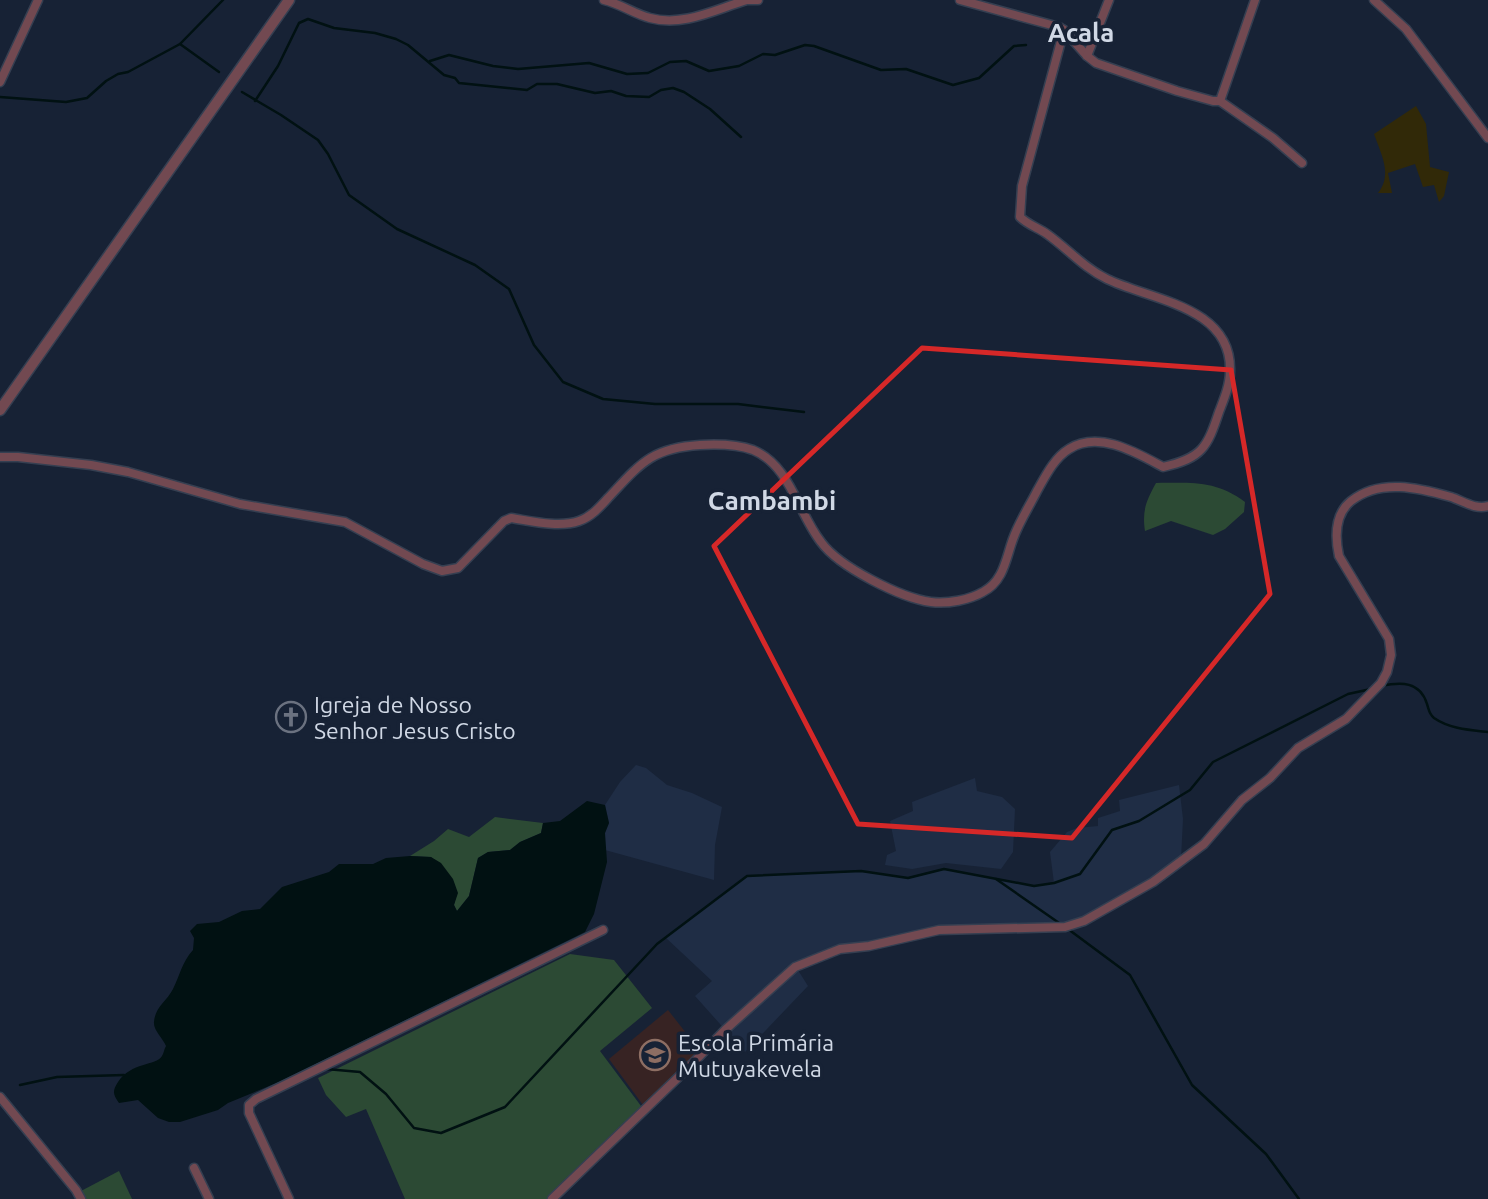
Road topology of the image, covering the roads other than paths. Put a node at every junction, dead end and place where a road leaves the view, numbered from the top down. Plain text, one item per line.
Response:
1 (38, 0) edge
2 (289, 0) edge
3 (604, 0) edge
4 (758, 0) edge
5 (960, 0) edge
6 (1109, 0) edge
7 (1255, 0) edge
8 (1374, 0) edge
9 (1064, 30) junction
10 (1087, 57) junction
11 (0, 82) edge
12 (1220, 101) junction
13 (1488, 138) edge
14 (1302, 163) dead end
15 (0, 410) edge
16 (0, 457) edge
17 (1488, 506) edge
18 (603, 930) dead end
19 (0, 1097) edge
20 (194, 1168) dead end
21 (80, 1199) edge
22 (209, 1199) edge
23 (289, 1199) edge
24 (552, 1199) edge

1 - 11 street
2 - 15 street
3 - 4 street
5 - 9 street
6 - 10 street
7 - 12 street
8 - 13 street
9 - 10 street
9 - 16 street
10 - 12 street
12 - 14 street
17 - 24 street
18 - 23 street
19 - 21 street
20 - 22 street

